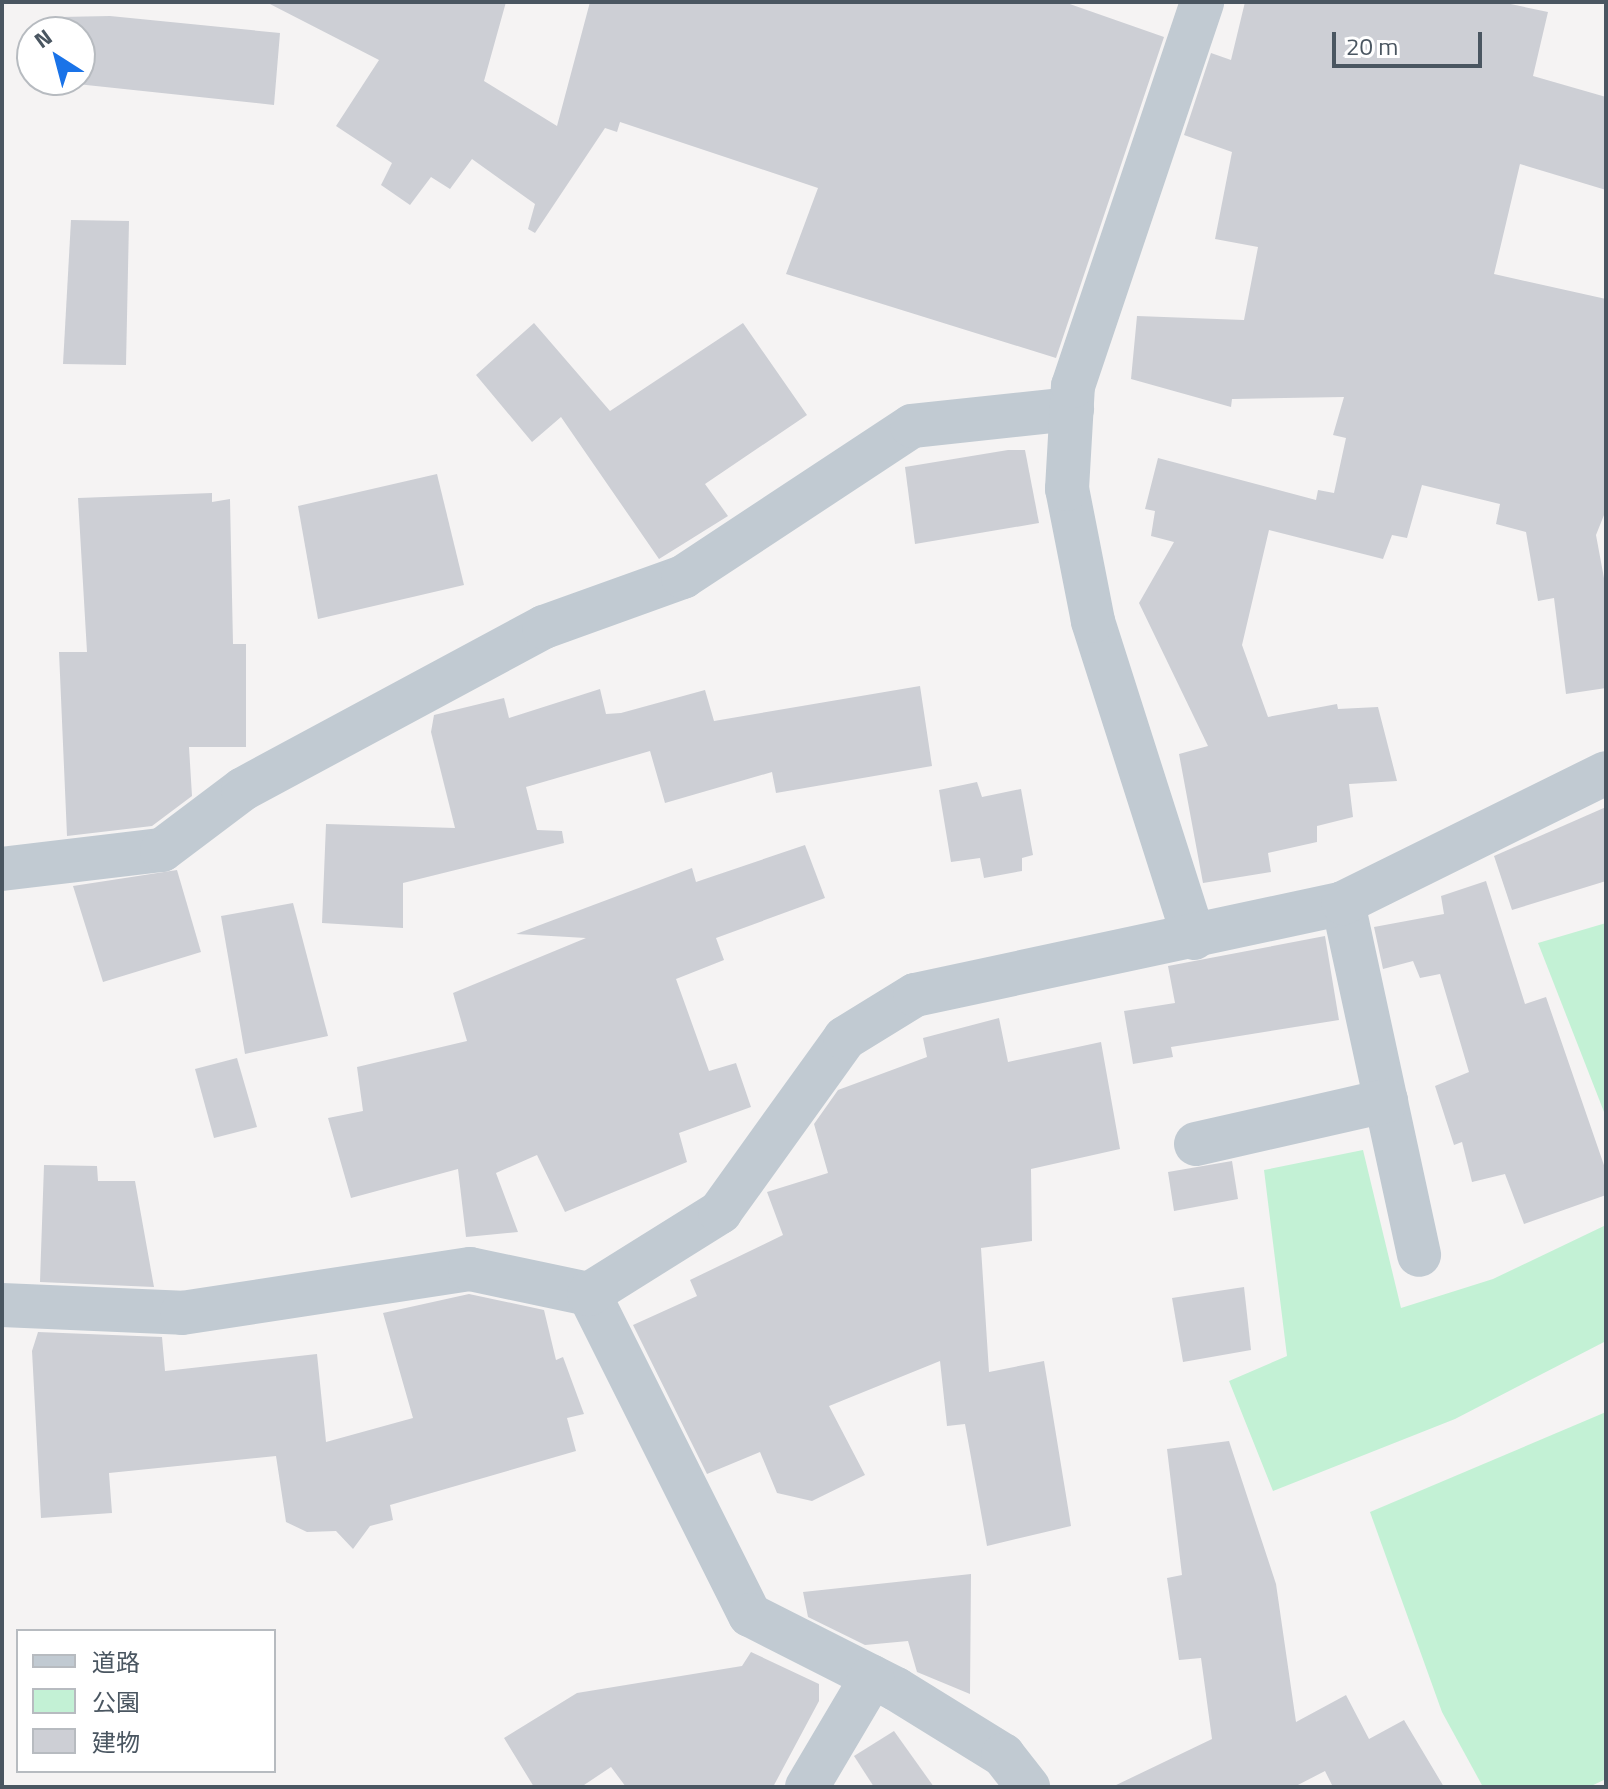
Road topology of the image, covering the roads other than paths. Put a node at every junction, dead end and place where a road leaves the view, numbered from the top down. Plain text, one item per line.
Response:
1 (1202, 2) edge
2 (1072, 409) junction
3 (1606, 773) edge
4 (2, 869) edge
5 (1343, 903) junction
6 (1194, 938) junction
7 (1386, 1101) junction
8 (1196, 1144) dead end
9 (1419, 1255) dead end
10 (589, 1294) junction
11 (2, 1305) edge
12 (872, 1677) junction
13 (807, 1787) edge
14 (1028, 1787) edge

1 - 2 street
2 - 4 street
2 - 6 street
3 - 5 street
5 - 6 street
5 - 7 street
6 - 10 street
7 - 8 street
7 - 9 street
10 - 11 street
10 - 12 street
12 - 13 street
12 - 14 street

